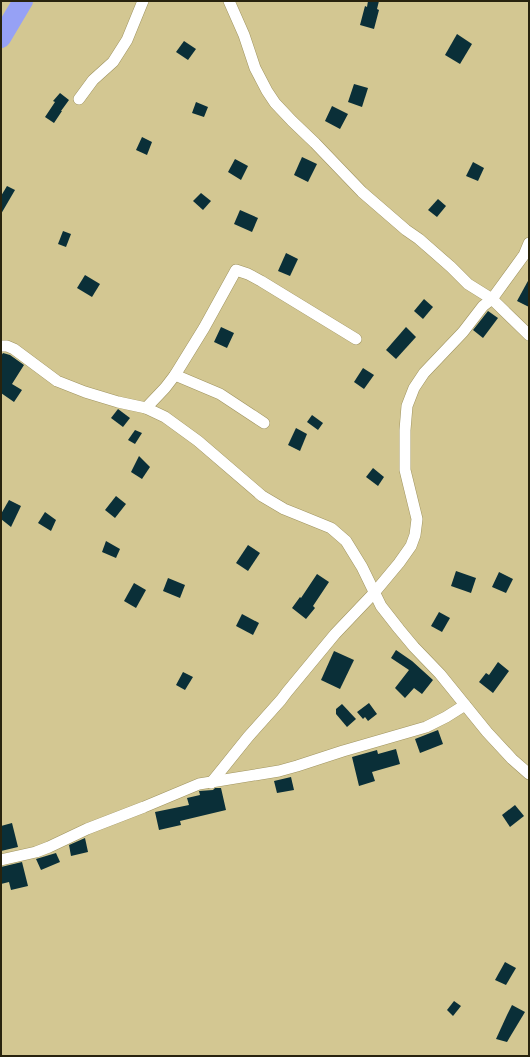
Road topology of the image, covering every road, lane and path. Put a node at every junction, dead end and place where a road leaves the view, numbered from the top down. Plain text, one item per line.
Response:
1 (143, 1) edge
2 (229, 1) edge
3 (79, 99) dead end
4 (529, 243) edge
5 (492, 299) junction
6 (529, 335) edge
7 (356, 339) dead end
8 (1, 346) edge
9 (175, 375) junction
10 (146, 408) junction
11 (264, 422) dead end
12 (374, 592) junction
13 (465, 705) junction
14 (529, 774) edge
15 (211, 783) junction
16 (1, 860) edge

1 - 3 street
2 - 5 street
4 - 5 street
5 - 6 street
5 - 12 street
7 - 9 street
8 - 10 street
9 - 10 street
9 - 11 street
10 - 12 street
12 - 13 street
12 - 15 street
13 - 14 street
13 - 15 street
15 - 16 street

